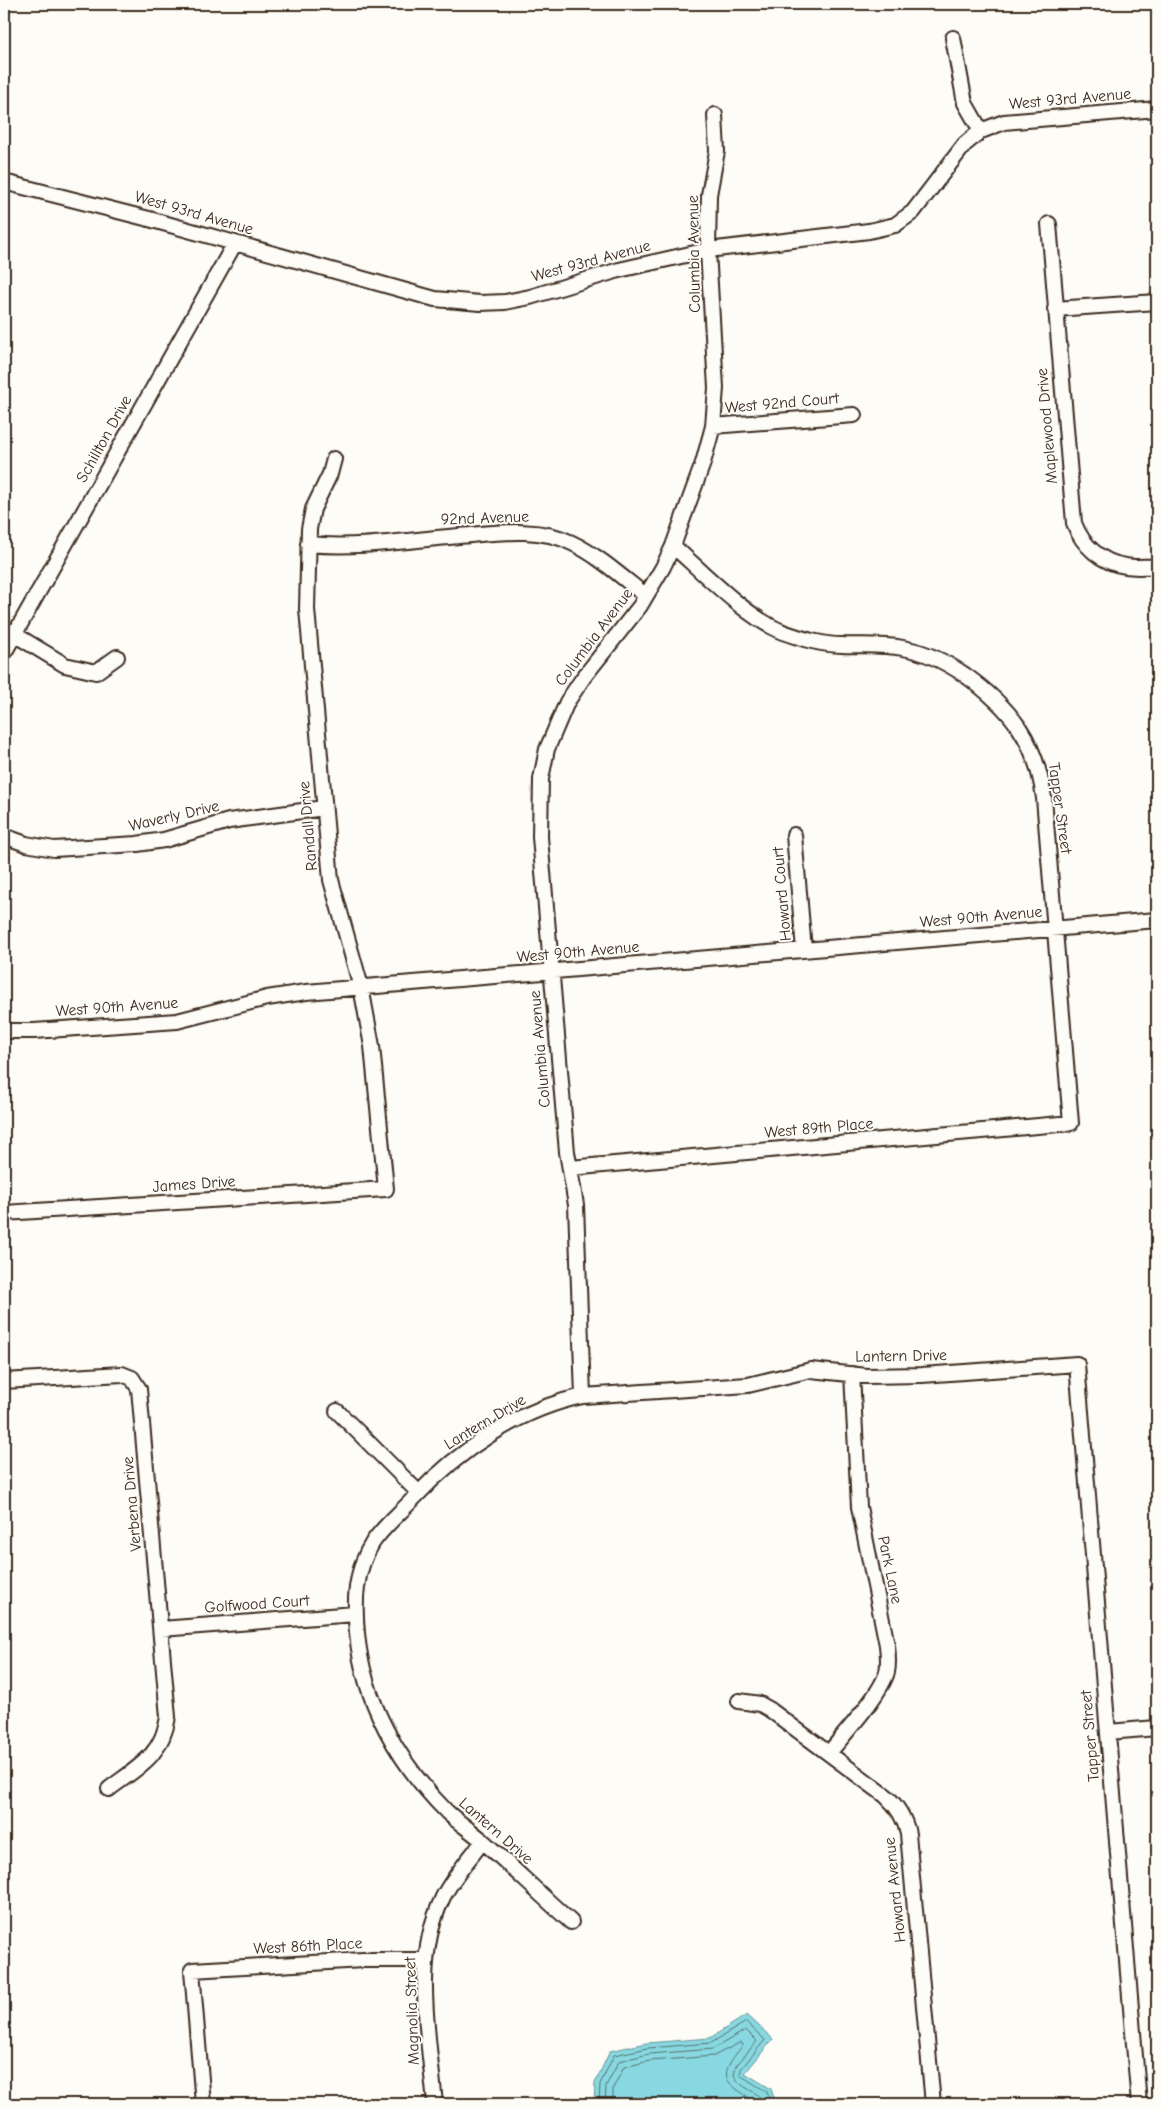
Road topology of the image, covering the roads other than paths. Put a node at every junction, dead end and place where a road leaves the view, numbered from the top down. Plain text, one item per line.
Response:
1 (953, 38) dead end
2 (1157, 109) edge
3 (714, 115) dead end
4 (981, 131) junction
5 (4, 182) edge
6 (1049, 224) dead end
7 (235, 243) junction
8 (708, 250) junction
9 (1157, 302) edge
10 (1055, 310) junction
11 (854, 415) dead end
12 (713, 426) junction
13 (334, 459) dead end
14 (308, 544) junction
15 (673, 546) junction
16 (1157, 567) edge
17 (646, 596) junction
18 (9, 631) edge
19 (4, 653) edge
20 (117, 657) dead end
21 (324, 808) junction
22 (794, 835) dead end
23 (4, 836) edge
24 (1157, 920) edge
25 (1056, 928) junction
26 (804, 950) junction
27 (551, 971) junction
28 (361, 988) junction
29 (4, 1030) edge
30 (1070, 1123) joint
31 (570, 1168) junction
32 (386, 1189) joint
33 (4, 1213) edge
34 (1078, 1364) joint
35 (852, 1374) junction
36 (4, 1381) edge
37 (584, 1396) junction
38 (336, 1411) dead end
39 (419, 1493) junction
40 (355, 1614) junction
41 (161, 1629) junction
42 (739, 1701) dead end
43 (1157, 1728) edge
44 (1108, 1732) junction
45 (829, 1754) junction
46 (109, 1789) dead end
47 (483, 1841) junction
48 (571, 1922) dead end
49 (425, 1960) junction
50 (203, 2104) edge
51 (435, 2104) edge
52 (933, 2104) edge
53 (1139, 2104) edge

1 - 4 street
2 - 4 street, West 93rd Avenue
3 - 8 street, Columbia Avenue
4 - 8 street, West 93rd Avenue
5 - 7 street, West 93rd Avenue
6 - 10 street, Maplewood Drive
7 - 8 street, West 93rd Avenue
7 - 18 street, Schillton Drive
8 - 12 street, Columbia Avenue
9 - 10 street
10 - 16 street, Maplewood Drive
11 - 12 street, West 92nd Court
12 - 15 street, Columbia Avenue
13 - 14 street, Randall Drive
14 - 17 street, 92nd Avenue
14 - 21 street, Randall Drive
15 - 17 street, Columbia Avenue
15 - 25 street, Tapper Street
17 - 27 street, Columbia Avenue
18 - 19 street, Schillton Drive
18 - 20 street
21 - 23 street, Waverly Drive
21 - 28 street, Randall Drive
22 - 26 street, Howard Court
24 - 25 street, West 90th Avenue
25 - 26 street, West 90th Avenue
25 - 30 street, Tapper Street
26 - 27 street, West 90th Avenue
27 - 28 street, West 90th Avenue
27 - 31 street, Columbia Avenue
28 - 29 street, West 90th Avenue
28 - 32 street, Randall Drive
30 - 31 street, West 89th Place
31 - 37 street, Columbia Avenue
32 - 33 street, James Drive
34 - 35 street, Lantern Drive
34 - 44 street, Tapper Street
35 - 37 street, Lantern Drive
35 - 45 street, Park Lane
36 - 41 street, Verbena Drive
37 - 39 street, Lantern Drive
38 - 39 street
39 - 40 street, Lantern Drive
40 - 41 street, Golfwood Court
40 - 47 street, Lantern Drive
41 - 46 street, Verbena Drive
42 - 45 street, Howard Avenue
43 - 44 street
44 - 53 street, Tapper Street
45 - 52 street, Howard Avenue
47 - 48 street, Lantern Drive
47 - 49 street, Magnolia Street
49 - 50 street, West 86th Place
49 - 51 street, Magnolia Street

